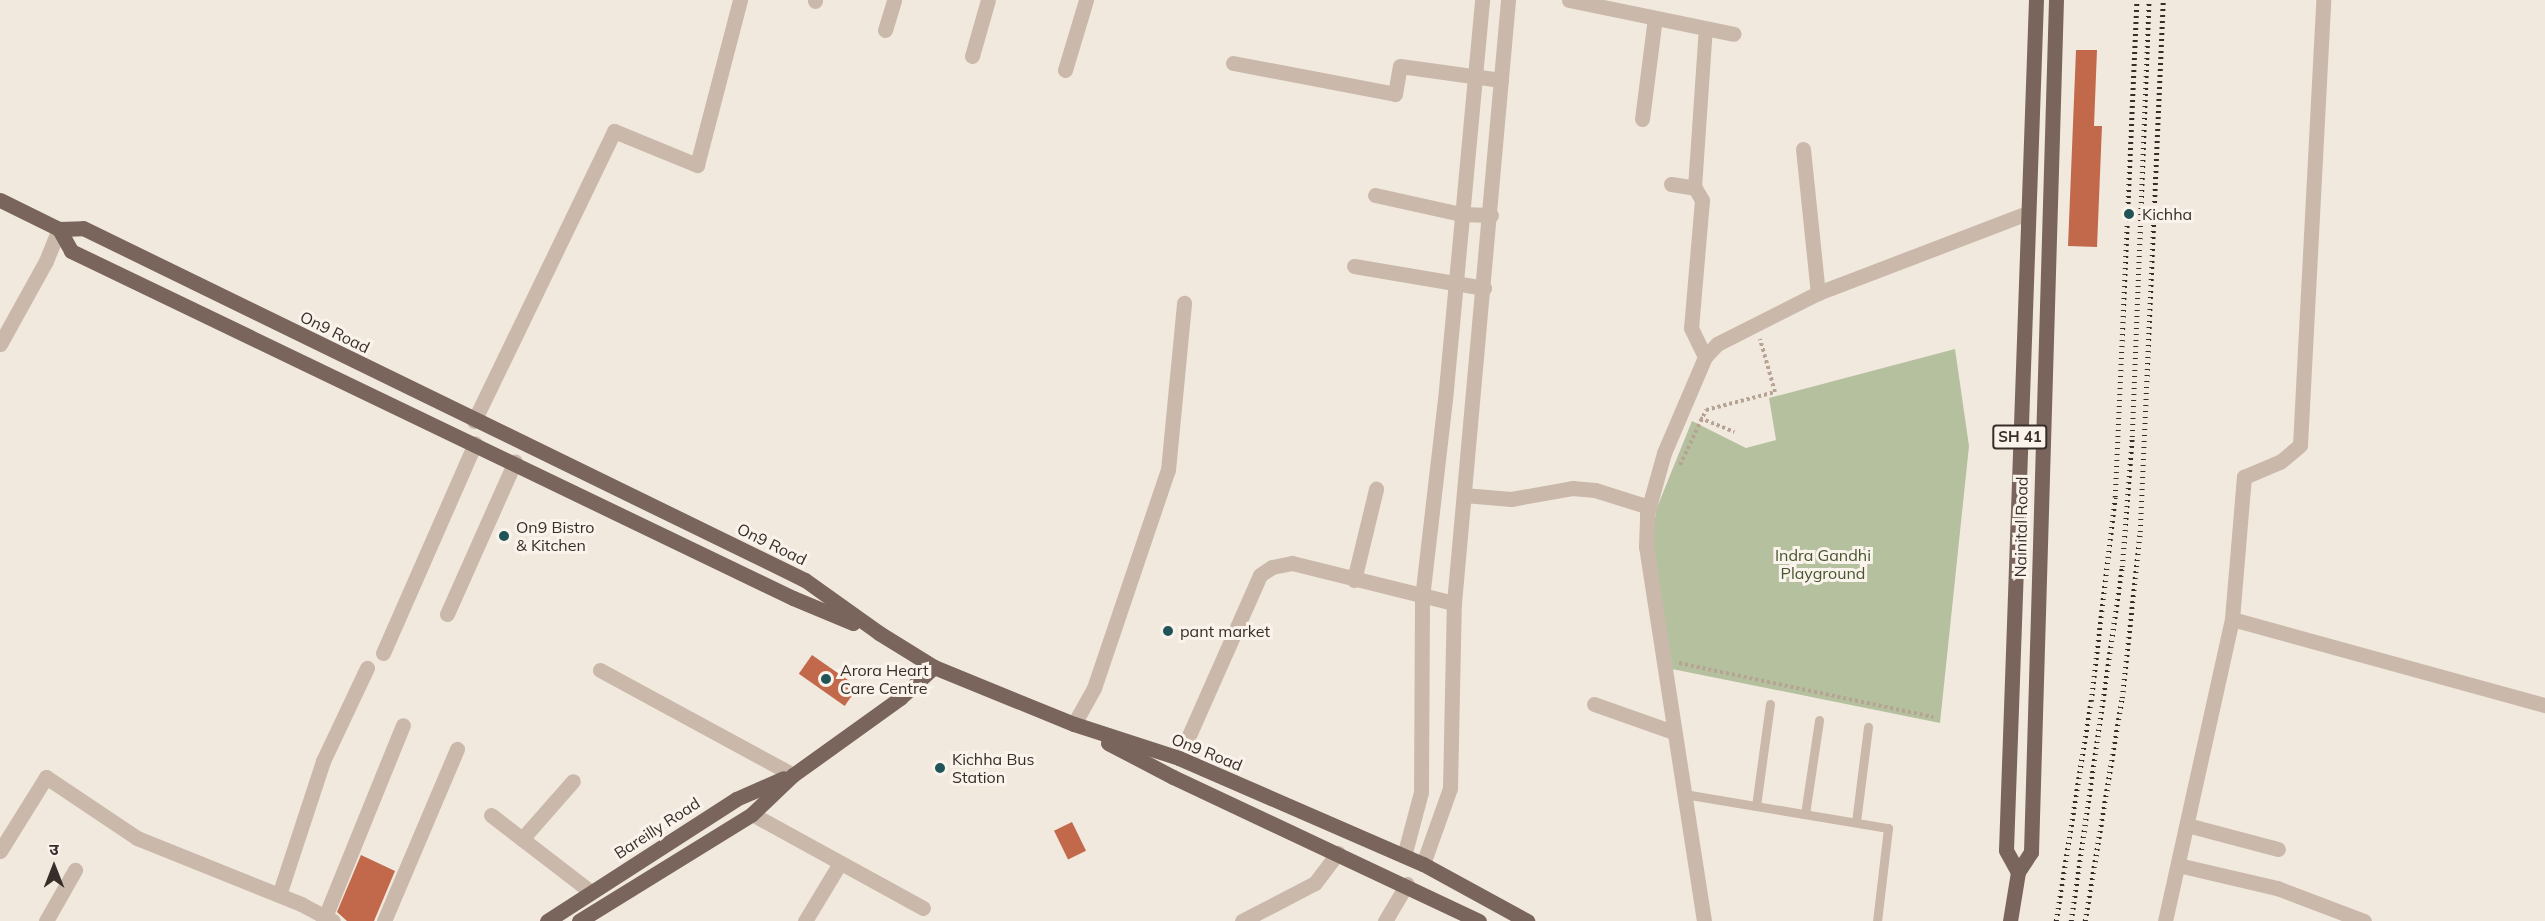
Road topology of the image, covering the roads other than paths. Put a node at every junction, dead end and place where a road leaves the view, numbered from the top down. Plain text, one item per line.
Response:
1 (740, 0) edge
2 (894, 0) edge
3 (988, 0) edge
4 (1086, 0) edge
5 (1482, 0) edge
6 (1508, 0) edge
7 (1569, 0) edge
8 (2036, 0) edge
9 (2056, 0) edge
10 (2323, 0) edge
11 (1655, 18) junction
12 (1706, 28) junction
13 (885, 30) dead end
14 (1734, 34) dead end
15 (972, 56) dead end
16 (1233, 63) dead end
17 (1065, 70) dead end
18 (1473, 79) junction
19 (1501, 80) junction
20 (1642, 120) dead end
21 (1803, 149) dead end
22 (1671, 184) dead end
23 (1695, 188) junction
24 (1375, 195) dead end
25 (0, 200) edge
26 (2027, 213) junction
27 (1461, 214) junction
28 (1491, 215) junction
29 (59, 229) junction
30 (1354, 266) dead end
31 (1455, 285) junction
32 (1484, 288) junction
33 (1818, 293) junction
34 (1184, 303) dead end
35 (0, 344) edge
36 (1705, 357) junction
37 (474, 421) junction
38 (475, 442) junction
39 (515, 461) junction
40 (1376, 489) dead end
41 (1464, 495) junction
42 (1648, 507) junction
43 (1354, 580) junction
44 (1422, 598) junction
45 (1454, 603) junction
46 (447, 614) dead end
47 (2232, 619) junction
48 (879, 633) junction
49 (383, 653) dead end
50 (934, 667) junction
51 (367, 668) dead end
52 (600, 670) dead end
53 (1594, 704) dead end
54 (1770, 704) dead end
55 (2545, 705) edge
56 (1819, 720) dead end
57 (1074, 724) junction
58 (403, 725) dead end
59 (1868, 727) dead end
60 (1673, 732) junction
61 (457, 749) dead end
62 (1179, 758) junction
63 (793, 775) junction
64 (573, 781) dead end
65 (1684, 794) junction
66 (1756, 806) junction
67 (752, 814) junction
68 (1805, 814) junction
69 (491, 815) dead end
70 (1856, 822) junction
71 (2187, 825) junction
72 (522, 839) junction
73 (2278, 849) dead end
74 (0, 851) edge
75 (1338, 853) junction
76 (1404, 856) junction
77 (840, 863) junction
78 (1423, 864) junction
79 (2178, 865) junction
80 (75, 870) dead end
81 (2018, 872) junction
82 (1407, 884) junction
83 (591, 892) junction
84 (279, 895) junction
85 (1281, 901) junction
86 (923, 908) dead end
87 (1452, 915) edge
88 (329, 919) edge
89 (1706, 920) edge
90 (46, 921) edge
91 (384, 921) edge
92 (547, 921) edge
93 (579, 921) edge
94 (805, 921) edge
95 (1242, 921) edge
96 (1271, 921) edge
97 (1385, 921) edge
98 (1479, 921) edge
99 (1527, 921) edge
100 (1877, 921) edge
101 (2010, 921) edge
102 (2165, 921) edge
103 (2364, 921) edge

1 - 37 street
2 - 13 street
3 - 15 street
4 - 17 street
5 - 18 street
6 - 19 street
7 - 11 street
8 - 26 main road, Nainital Road / SH 41
9 - 81 main road, Nainital Road
10 - 47 street
11 - 12 street
11 - 20 street
12 - 14 street
12 - 23 street
16 - 18 street
18 - 19 street
18 - 27 street
19 - 28 street
21 - 33 street
22 - 23 street
23 - 36 street
24 - 27 street
25 - 29 main road, On9 Road
26 - 33 street
26 - 81 main road, Nainital Road / SH 41
27 - 28 street
27 - 31 street
28 - 32 street
29 - 35 street
29 - 37 main road, On9 Road
29 - 38 main road
30 - 31 street
31 - 32 street
31 - 44 street
32 - 41 street
33 - 36 street
34 - 57 street
36 - 42 street
37 - 48 main road, On9 Road
38 - 39 main road
38 - 49 street
39 - 46 street
39 - 48 main road
40 - 43 street
41 - 42 street
41 - 45 street
42 - 60 street
43 - 44 street
43 - 62 street
44 - 45 street
44 - 76 street
45 - 78 street
47 - 55 street
47 - 71 street
48 - 50 main road, On9 Road
50 - 57 main road, On9 Road
50 - 63 main road, Bareilly Road
51 - 84 street
52 - 63 street
53 - 60 street
54 - 66 lane
56 - 68 lane
57 - 62 main road, On9 Road
57 - 75 main road
58 - 88 street
59 - 70 lane
60 - 65 street
61 - 91 street
62 - 76 main road, On9 Road
63 - 67 main road, Bareilly Road
63 - 83 main road, Bareilly Road
64 - 72 street
65 - 66 lane
65 - 89 street
66 - 68 lane
67 - 77 street
67 - 93 main road, Bareilly Road
68 - 70 lane
69 - 72 street
70 - 100 lane
71 - 73 street
71 - 79 street
72 - 83 street
74 - 84 street
75 - 82 main road
75 - 85 street
76 - 78 main road, On9 Road
77 - 86 street
77 - 94 street
78 - 99 main road, On9 Road
79 - 102 street
79 - 103 street
80 - 90 street
81 - 101 main road, Nainital Road
82 - 87 main road
82 - 97 street
83 - 92 main road, Bareilly Road
84 - 88 street
85 - 95 street
85 - 96 street
87 - 98 main road

